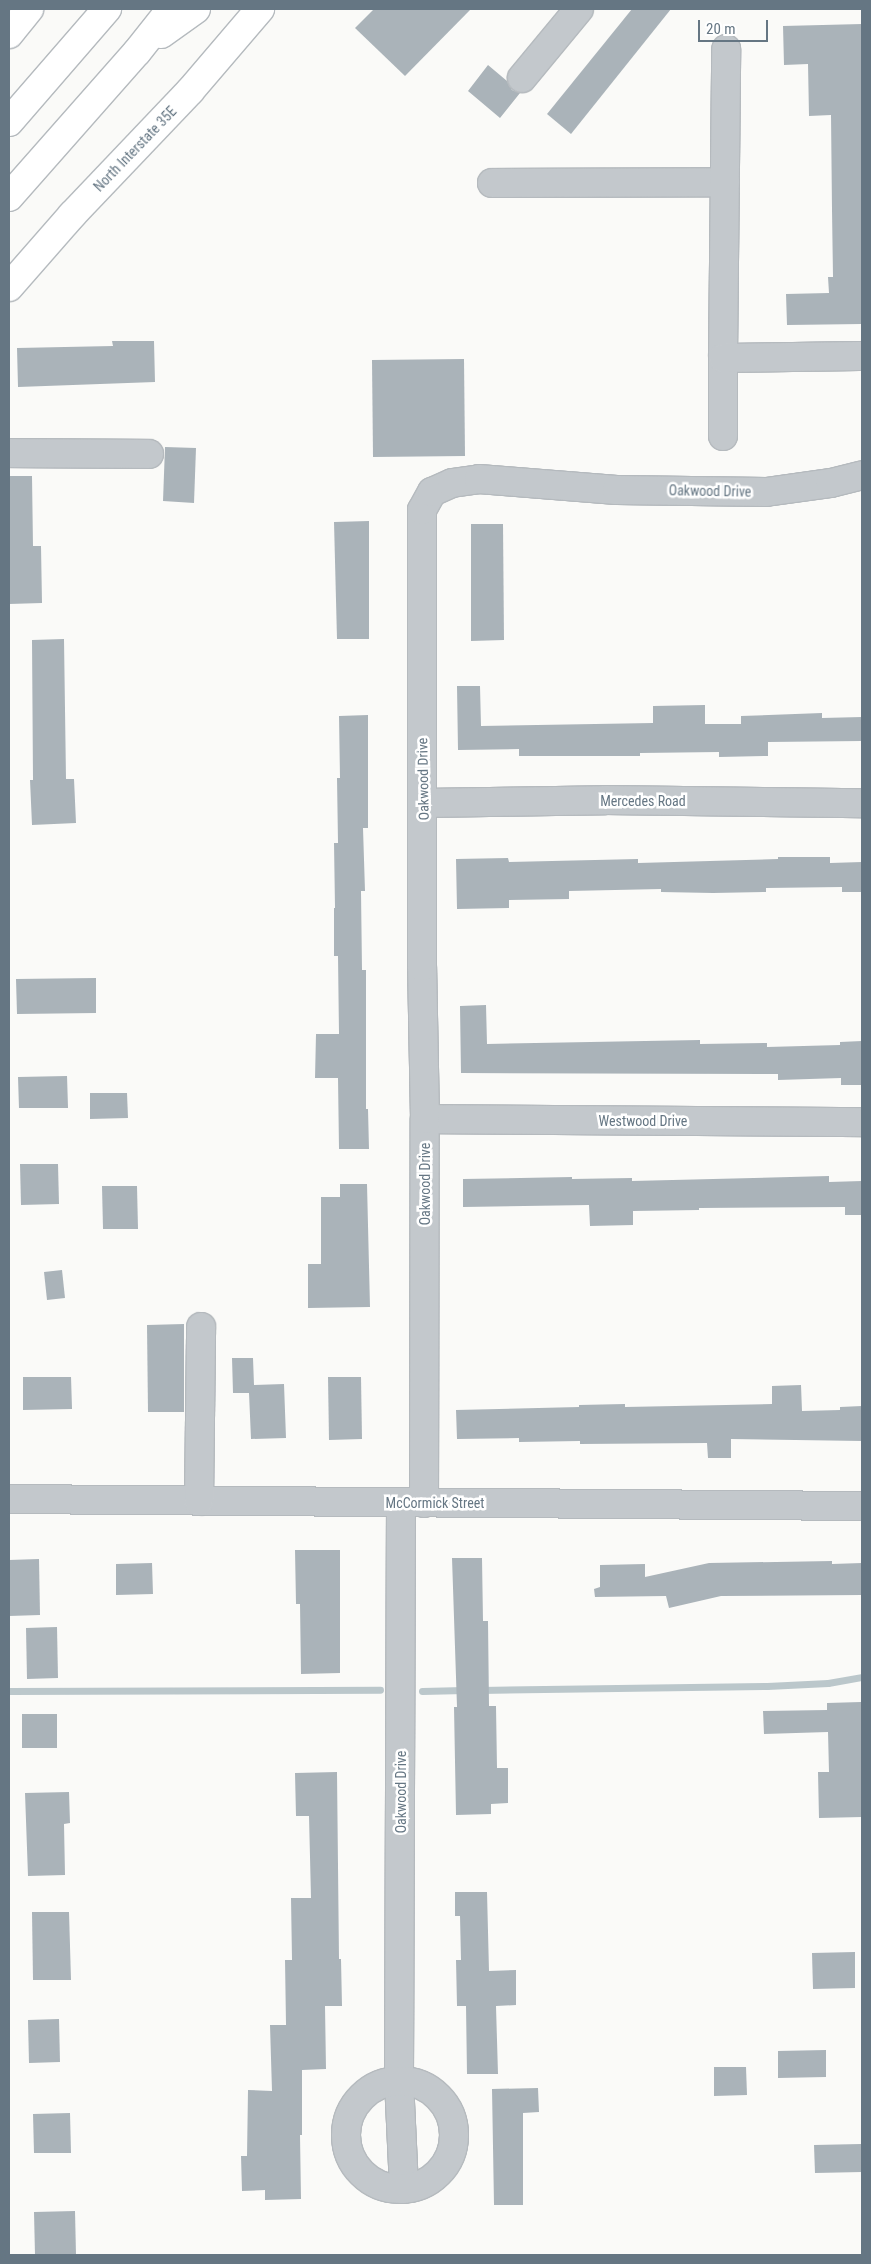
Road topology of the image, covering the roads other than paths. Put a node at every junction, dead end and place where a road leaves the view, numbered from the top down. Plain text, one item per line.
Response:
1 (28, 9) edge
2 (107, 9) edge
3 (171, 9) edge
4 (196, 9) edge
5 (260, 9) edge
6 (579, 9) edge
7 (9, 34) edge
8 (726, 49) dead end
9 (137, 52) junction
10 (522, 78) dead end
11 (9, 122) edge
12 (725, 182) junction
13 (492, 183) dead end
14 (9, 197) edge
15 (9, 287) edge
16 (862, 356) edge
17 (723, 358) junction
18 (724, 436) dead end
19 (9, 453) edge
20 (149, 454) dead end
21 (862, 475) edge
22 (424, 803) junction
23 (862, 803) edge
24 (425, 1119) junction
25 (862, 1122) edge
26 (201, 1327) dead end
27 (9, 1499) edge
28 (199, 1501) junction
29 (412, 1504) junction
30 (862, 1506) edge
31 (398, 2081) junction
32 (404, 2189) junction

1 - 7 main road
2 - 11 main road
3 - 9 main road
4 - 9 main road
5 - 15 main road, North Interstate 35E
6 - 10 street
8 - 12 street
9 - 14 main road
12 - 13 street
12 - 17 street
16 - 17 street
17 - 18 street
19 - 20 street
21 - 22 street, Oakwood Drive
22 - 23 street, Mercedes Road
22 - 24 street, Oakwood Drive
24 - 25 street, Westwood Drive
24 - 29 street, Oakwood Drive
26 - 28 street
27 - 28 street, McCormick Street
28 - 29 street, McCormick Street
29 - 30 street, McCormick Street
29 - 31 street, Oakwood Drive
31 - 32 street, Oakwood Drive
31 - 32 street
31 - 32 street

